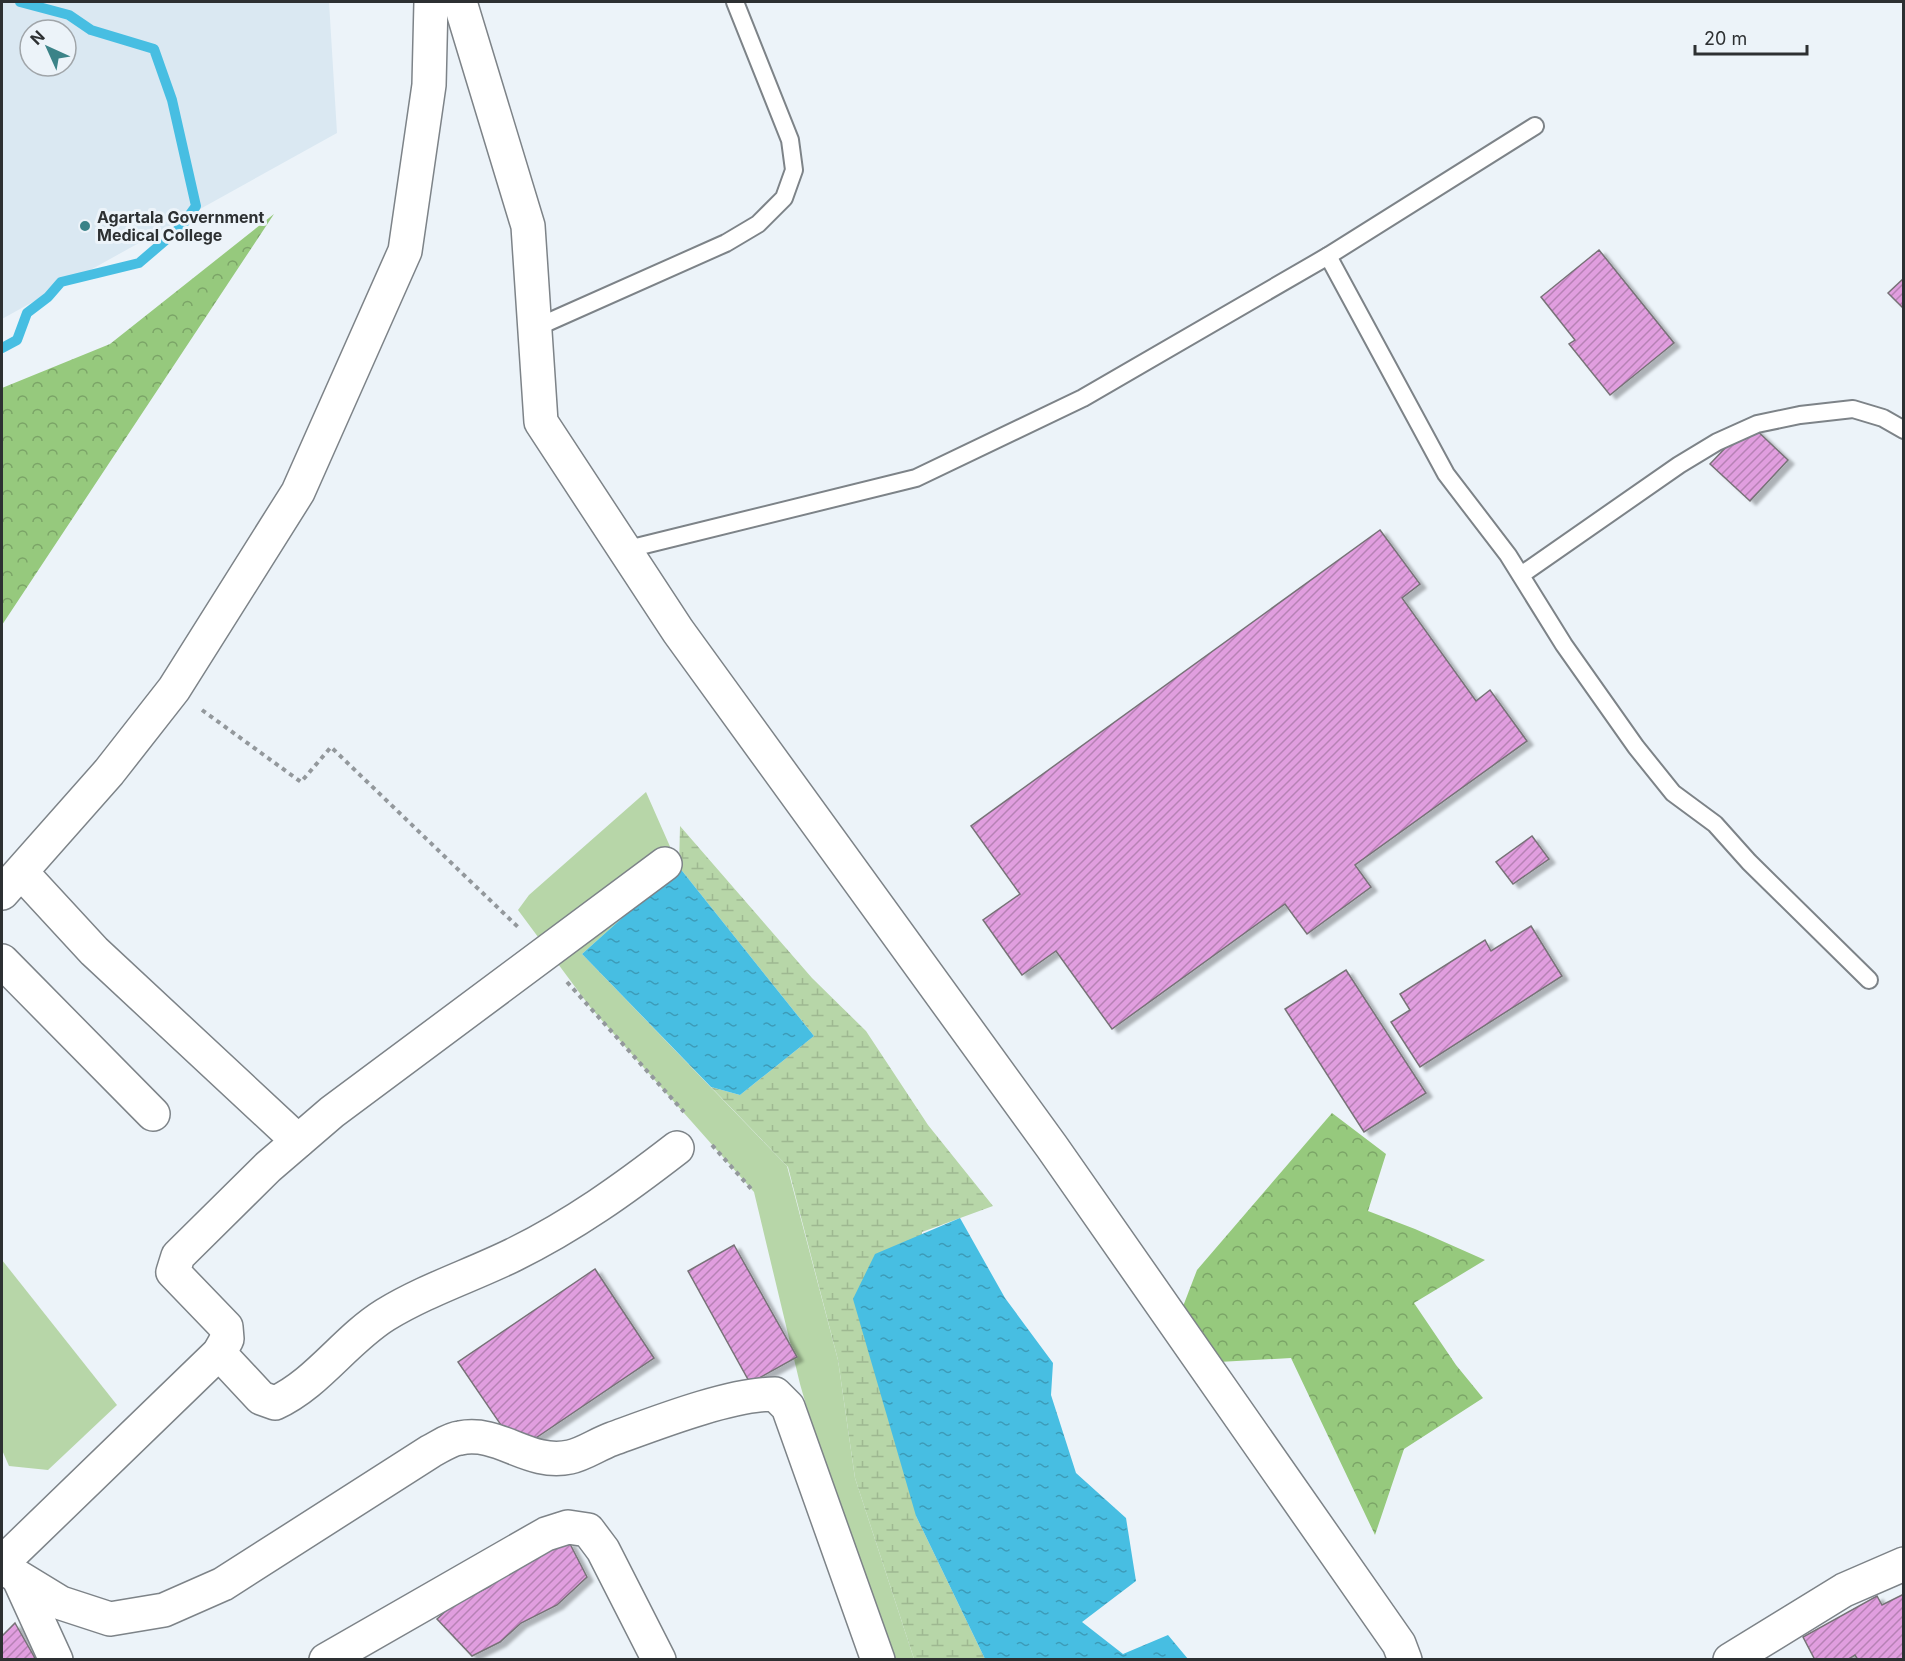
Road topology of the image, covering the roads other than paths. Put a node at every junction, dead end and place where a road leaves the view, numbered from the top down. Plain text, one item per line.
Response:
1 (431, 2) edge
2 (460, 2) edge
3 (735, 2) edge
4 (1535, 126) dead end
5 (1328, 256) junction
6 (535, 328) junction
7 (1904, 430) edge
8 (624, 550) junction
9 (1521, 575) junction
10 (664, 864) dead end
11 (12, 883) edge
12 (2, 961) edge
13 (1869, 980) dead end
14 (153, 1114) dead end
15 (298, 1141) junction
16 (677, 1148) dead end
17 (219, 1353) junction
18 (1904, 1564) edge
19 (7, 1570) edge
20 (56, 1659) edge
21 (326, 1659) edge
22 (659, 1659) edge
23 (878, 1659) edge
24 (1405, 1659) edge
25 (1730, 1659) edge

1 - 11 street
2 - 6 street
3 - 6 lane
4 - 5 lane
5 - 8 lane
5 - 9 lane
6 - 8 street
7 - 9 lane
8 - 24 street
9 - 13 lane
10 - 15 street
11 - 15 street
12 - 14 street
15 - 17 street
16 - 17 street
17 - 19 street
18 - 25 street
19 - 20 street
19 - 23 street
21 - 22 street

